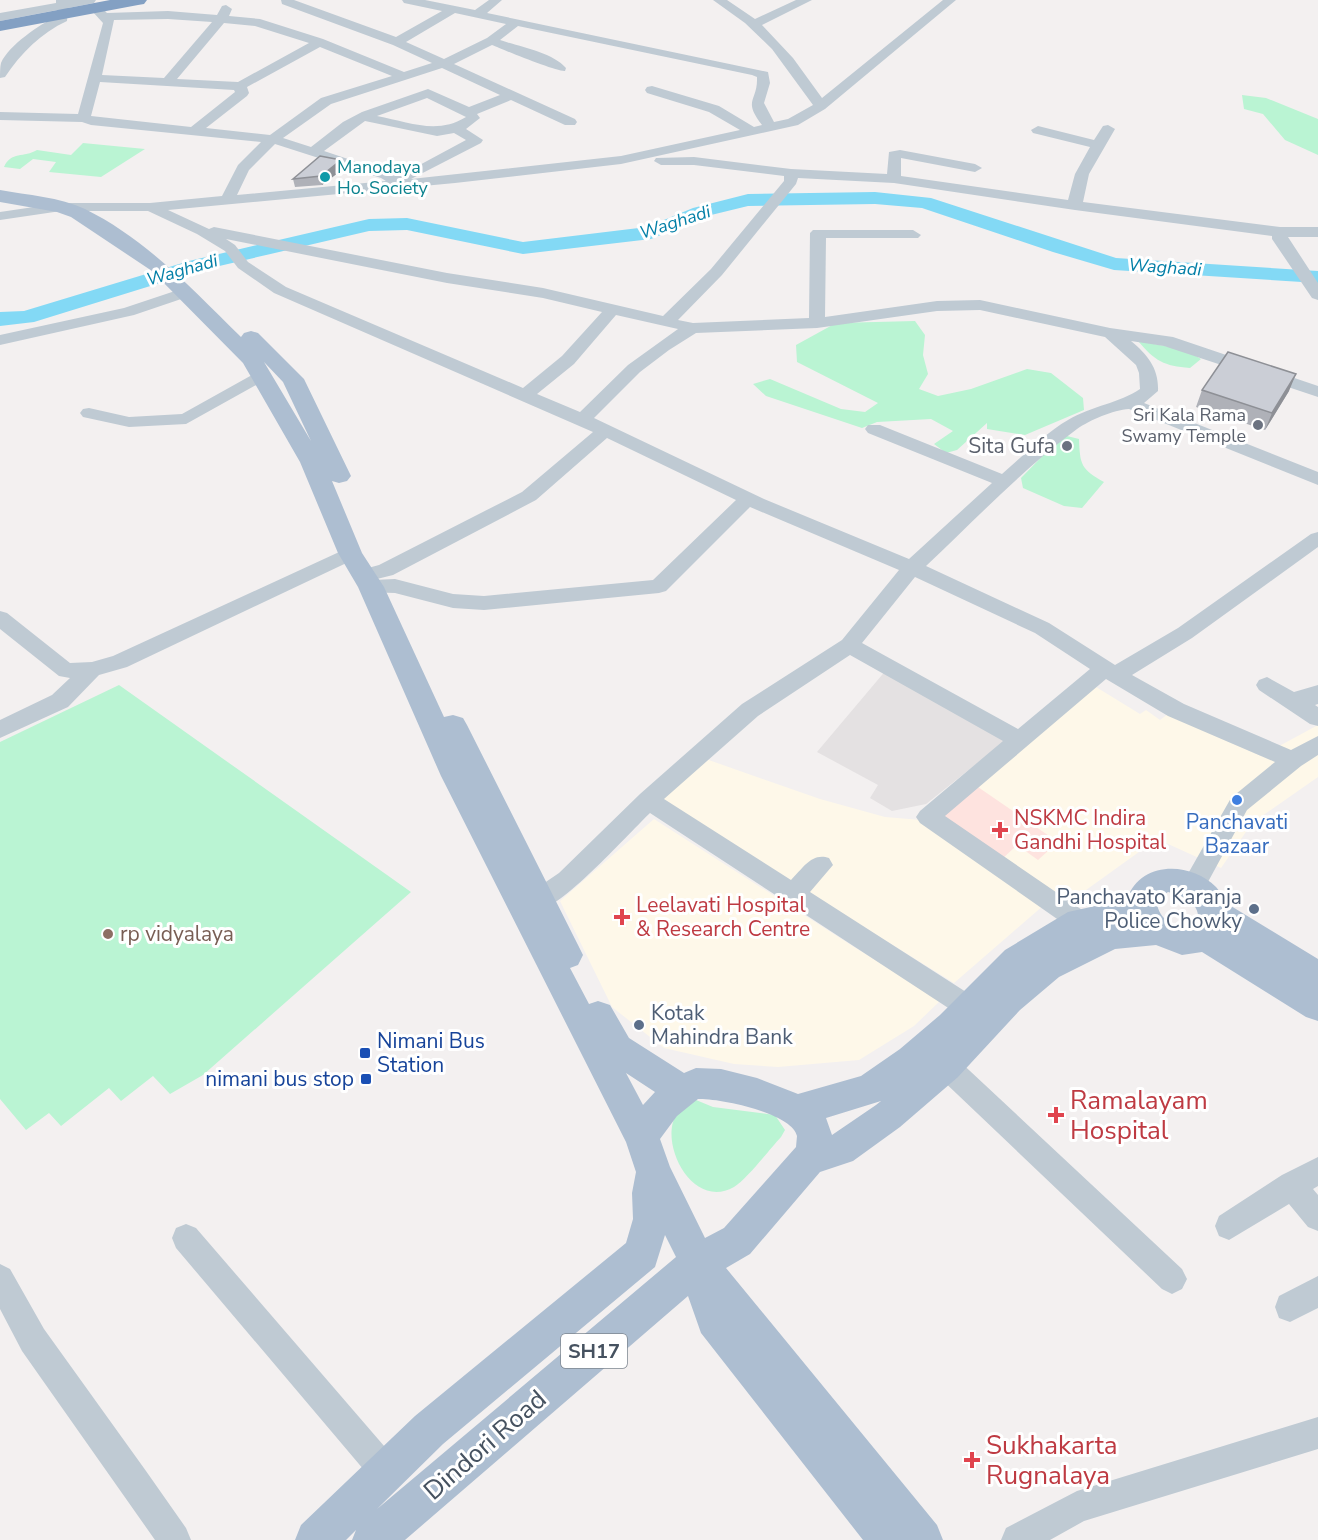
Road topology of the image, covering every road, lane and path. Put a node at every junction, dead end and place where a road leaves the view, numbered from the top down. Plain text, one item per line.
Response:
1 (23, 0) edge
2 (117, 0) edge
3 (138, 0) edge
4 (149, 0) edge
5 (408, 0) edge
6 (496, 0) edge
7 (719, 0) edge
8 (806, 0) edge
9 (950, 0) edge
10 (286, 1) edge
11 (229, 3) dead end
12 (0, 4) edge
13 (63, 8) edge
14 (97, 10) edge
15 (452, 10) junction
16 (477, 15) junction
17 (222, 18) junction
18 (0, 19) edge
19 (515, 23) junction
20 (752, 25) junction
21 (0, 28) edge
22 (491, 41) junction
23 (318, 42) junction
24 (397, 42) junction
25 (444, 63) junction
26 (560, 68) dead end
27 (0, 74) edge
28 (404, 76) junction
29 (94, 78) junction
30 (167, 82) junction
31 (240, 86) junction
32 (652, 90) dead end
33 (509, 96) junction
34 (820, 106) junction
35 (469, 112) junction
36 (0, 116) edge
37 (363, 117) junction
38 (84, 118) junction
39 (570, 122) dead end
40 (770, 127) junction
41 (456, 129) junction
42 (1108, 129) dead end
43 (195, 130) junction
44 (1038, 130) dead end
45 (752, 131) junction
46 (272, 139) junction
47 (1098, 145) junction
48 (312, 153) junction
49 (621, 160) junction
50 (483, 165) dead end
51 (975, 168) dead end
52 (791, 177) junction
53 (455, 179) junction
54 (894, 179) junction
55 (398, 182) junction
56 (0, 186) edge
57 (0, 196) edge
58 (228, 198) junction
59 (1076, 206) junction
60 (61, 207) junction
61 (150, 207) junction
62 (100, 208) junction
63 (0, 209) edge
64 (0, 216) edge
65 (195, 228) junction
66 (1280, 232) junction
67 (1318, 232) edge
68 (913, 234) dead end
69 (293, 248) junction
70 (165, 264) junction
71 (243, 265) junction
72 (186, 288) junction
73 (1318, 295) edge
74 (613, 309) junction
75 (667, 321) junction
76 (817, 323) junction
77 (693, 327) junction
78 (1110, 333) junction
79 (0, 340) edge
80 (261, 375) junction
81 (1318, 392) edge
82 (524, 396) junction
83 (1131, 404) junction
84 (89, 413) dead end
85 (583, 420) junction
86 (874, 429) dead end
87 (604, 432) junction
88 (1318, 478) edge
89 (1004, 482) junction
90 (748, 499) junction
91 (1318, 538) edge
92 (350, 553) junction
93 (912, 568) junction
94 (375, 580) junction
95 (0, 618) edge
96 (849, 645) junction
97 (92, 670) junction
98 (1109, 672) junction
99 (1267, 685) dead end
100 (1318, 693) edge
101 (1293, 702) junction
102 (1318, 718) edge
103 (0, 730) edge
104 (1019, 740) junction
105 (1318, 744) edge
106 (1293, 760) junction
107 (648, 800) junction
108 (821, 865) dead end
109 (1193, 886) junction
110 (793, 894) junction
111 (540, 899) junction
112 (1079, 921) junction
113 (1150, 921) junction
114 (1209, 924) junction
115 (1318, 976) edge
116 (968, 1007) junction
117 (1318, 1007) edge
118 (946, 1066) junction
119 (681, 1090) junction
120 (796, 1111) junction
121 (648, 1154) junction
122 (809, 1158) junction
123 (1318, 1170) edge
124 (1292, 1185) junction
125 (1318, 1217) edge
126 (1229, 1226) dead end
127 (186, 1238) dead end
128 (698, 1263) junction
129 (0, 1279) edge
130 (1172, 1279) dead end
131 (1318, 1291) edge
132 (1290, 1307) dead end
133 (1318, 1433) edge
134 (386, 1472) junction
135 (174, 1540) edge
136 (316, 1540) edge
137 (374, 1540) edge
138 (889, 1540) edge
139 (922, 1540) edge
140 (1018, 1540) edge

1 - 12 street
2 - 18 highway
3 - 21 highway
4 - 14 street
5 - 15 street
6 - 16 street
7 - 20 street
8 - 20 street
9 - 34 street
10 - 24 street
11 - 17 street
13 - 14 street
13 - 18 street
13 - 21 street
13 - 27 street
14 - 17 street
14 - 29 street
15 - 16 street
15 - 24 street
16 - 19 street
17 - 23 street
17 - 30 street
19 - 22 street
19 - 40 street
20 - 34 street
22 - 25 street
22 - 26 street
23 - 28 street
23 - 31 street
24 - 25 street
25 - 28 street
25 - 33 street
28 - 46 street
29 - 30 street
29 - 38 street
30 - 31 street
31 - 43 street
32 - 45 street
33 - 35 street
33 - 39 street
34 - 40 street
35 - 37 street
35 - 41 street
36 - 38 street
37 - 41 street
37 - 48 street
38 - 43 street
40 - 45 street
41 - 55 street
42 - 47 street
43 - 46 street
44 - 47 street
45 - 49 street
46 - 48 street
46 - 58 street
47 - 59 street
48 - 55 street
49 - 52 street
49 - 53 street
50 - 53 street
51 - 54 street
52 - 54 street
52 - 75 street
53 - 55 street
54 - 59 street
55 - 58 street
56 - 62 main road
57 - 60 main road
58 - 61 street
59 - 66 street
60 - 62 street
60 - 63 street
60 - 64 street
60 - 70 main road
61 - 62 street
61 - 65 street
62 - 70 main road
65 - 69 street
65 - 71 street
66 - 67 street
66 - 73 street
68 - 76 street
69 - 71 street
69 - 74 street
70 - 72 main road
71 - 82 street
72 - 79 street
72 - 80 main road
72 - 94 main road
74 - 75 street
74 - 82 street
75 - 77 street
76 - 77 street
76 - 78 street
77 - 85 street
78 - 81 street
78 - 83 street
80 - 84 street
80 - 92 main road
82 - 85 street
83 - 88 street
83 - 89 street
85 - 87 street
86 - 89 street
87 - 90 street
87 - 94 street
89 - 93 street
90 - 93 street
90 - 94 street
91 - 98 street
92 - 94 main road
92 - 97 street
93 - 96 street
93 - 98 street
94 - 111 main road
94 - 121 main road
95 - 97 street
96 - 104 street
96 - 107 street
97 - 103 street
98 - 104 street
98 - 106 street
99 - 101 street
100 - 101 street
101 - 102 street
104 - 112 street
105 - 106 street
106 - 109 street
107 - 110 street
107 - 111 street
108 - 110 street
109 - 113 main road
109 - 114 main road
110 - 116 street
111 - 119 main road
112 - 113 main road
112 - 116 main road
113 - 114 main road
113 - 118 main road
114 - 115 main road
114 - 117 main road
116 - 120 main road
118 - 122 main road
118 - 130 street
119 - 120 main road
119 - 121 main road
120 - 122 main road
121 - 128 main road
121 - 134 main road
122 - 128 main road, Dindori Road / SH17
123 - 124 street
124 - 125 street
124 - 126 street
127 - 134 street
128 - 137 main road, Dindori Road / SH17
128 - 138 main road
128 - 139 main road
129 - 135 street
131 - 132 street
133 - 140 street
134 - 136 main road

